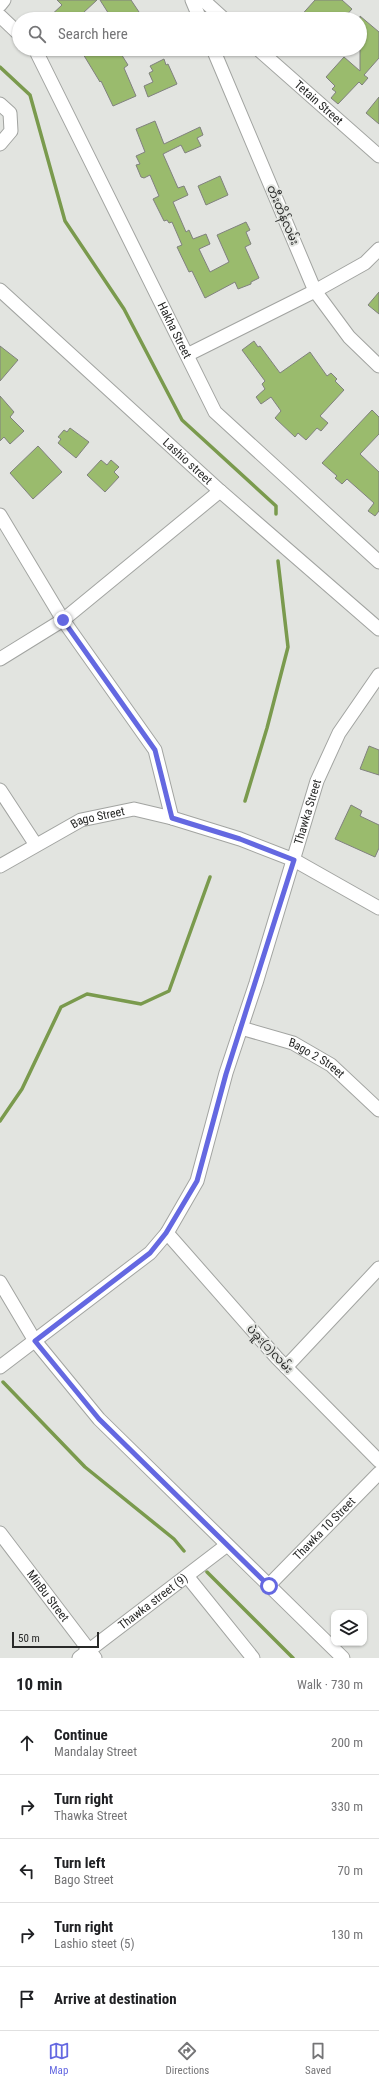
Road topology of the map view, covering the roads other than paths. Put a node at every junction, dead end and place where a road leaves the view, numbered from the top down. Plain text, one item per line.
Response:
1 (4, 0) edge
2 (192, 0) edge
3 (203, 0) edge
4 (0, 5) edge
5 (197, 12) edge
6 (216, 12) edge
7 (0, 16) edge
8 (12, 27) edge
9 (38, 56) edge
10 (216, 56) edge
11 (266, 56) edge
12 (0, 104) edge
13 (0, 144) edge
14 (379, 156) edge
15 (379, 249) edge
16 (0, 290) edge
17 (315, 291) junction
18 (187, 355) junction
19 (379, 366) edge
20 (220, 491) junction
21 (0, 515) edge
22 (379, 562) edge
23 (63, 620) junction
24 (379, 629) edge
25 (0, 660) edge
26 (379, 675) edge
27 (0, 790) edge
28 (172, 818) junction
29 (36, 845) junction
30 (294, 860) junction
31 (0, 866) edge
32 (379, 908) edge
33 (241, 1028) junction
34 (379, 1110) edge
35 (166, 1233) junction
36 (379, 1268) edge
37 (0, 1282) edge
38 (35, 1341) junction
39 (0, 1366) edge
40 (286, 1367) junction
41 (379, 1461) edge
42 (379, 1473) edge
43 (0, 1533) edge
44 (227, 1544) junction
45 (187, 1576) junction
46 (269, 1586) junction
47 (88, 1655) edge
48 (253, 1658) edge
49 (343, 1658) edge

1 - 4 street
2 - 5 street
3 - 6 street
7 - 8 street
9 - 18 street, Hakha Street
10 - 17 street, တီးတိန်လမ်း
11 - 14 street, Tetain Street
12 - 13 street
15 - 17 street
16 - 20 street, Lashio street
17 - 18 street
17 - 19 street, တီးတိန်လမ်း
18 - 22 street, Hakha Street
20 - 23 street
20 - 24 street, Lashio street
21 - 23 street
23 - 25 street
23 - 28 street
26 - 30 street, Thawka Street
27 - 29 street
28 - 29 street, Bago Street
28 - 30 street, Bago Street
29 - 31 street, Bago Street
30 - 32 street, Bago Street
30 - 33 street, Thawka Street
33 - 34 street, Bago 2 Street
33 - 35 street, Thawka Street
35 - 38 street, Thawka Street
35 - 40 street, ပဲခူး(၁)လမ်း
36 - 40 street
37 - 38 street
38 - 39 street, Thawka Street
38 - 44 street
40 - 41 street, ပဲခူး(၁)လမ်း
42 - 46 street, Thawka 10 Street
43 - 47 street, MinBu Street
44 - 45 street, Thawka street (9)
44 - 46 street
45 - 47 street, Thawka street (9)
45 - 48 street
46 - 49 street

